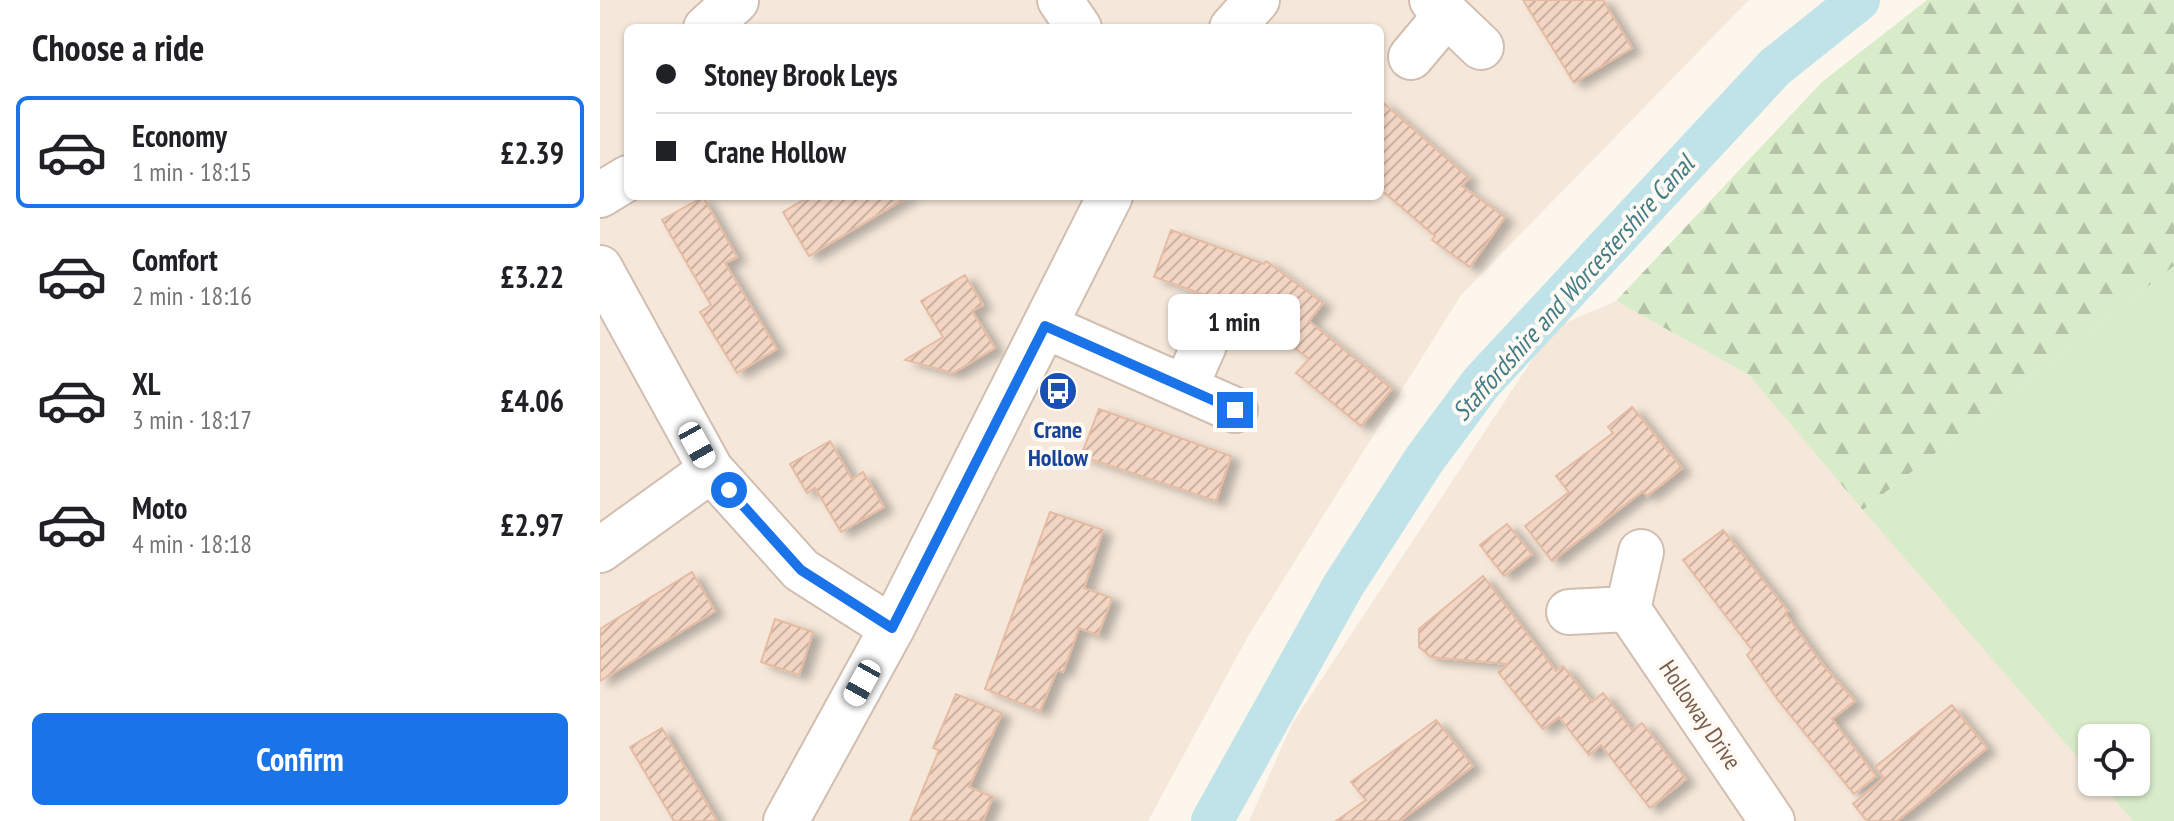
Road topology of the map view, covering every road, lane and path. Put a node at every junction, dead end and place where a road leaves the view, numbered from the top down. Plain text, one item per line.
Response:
1 (1060, 0) edge
2 (1257, 0) edge
3 (736, 1) edge
4 (1440, 7) edge
5 (710, 24) edge
6 (1076, 24) edge
7 (1236, 24) edge
8 (1481, 47) dead end
9 (1411, 57) dead end
10 (624, 180) edge
11 (600, 195) edge
12 (1108, 200) edge
13 (600, 268) edge
14 (1045, 326) junction
15 (1204, 345) dead end
16 (1185, 388) junction
17 (1235, 410) dead end
18 (711, 470) junction
19 (600, 550) edge
20 (1641, 552) dead end
21 (1628, 609) junction
22 (1569, 612) dead end
23 (892, 628) junction
24 (786, 821) edge
25 (1772, 821) edge

1 - 6 street
2 - 7 street
3 - 5 street
4 - 8 street
4 - 9 street
10 - 11 street
12 - 14 street
13 - 18 street
14 - 16 street
14 - 23 street
15 - 16 street
16 - 17 street
18 - 19 street
18 - 23 street
20 - 21 street
21 - 22 street
21 - 25 street, Holloway Drive
23 - 24 street

